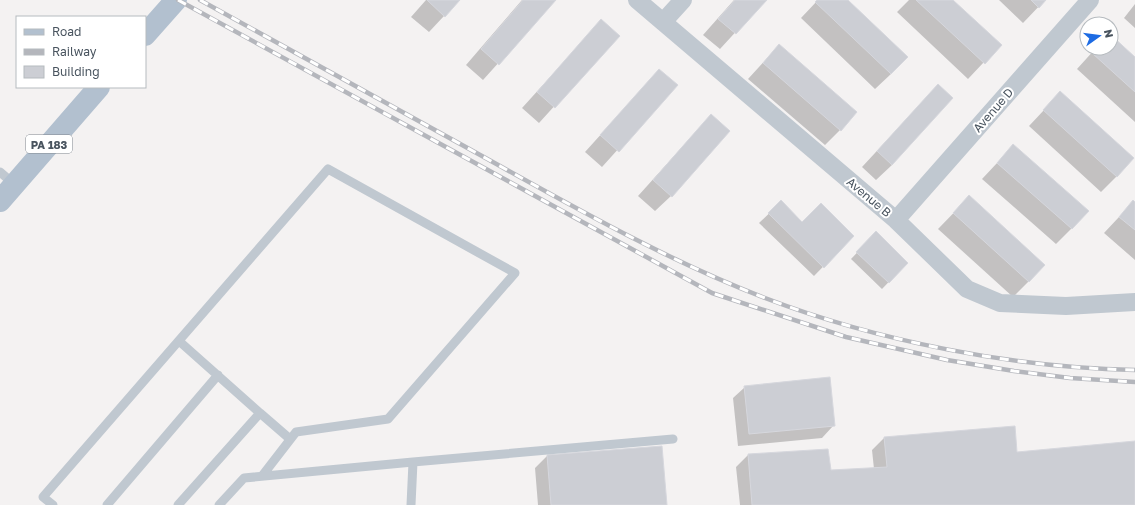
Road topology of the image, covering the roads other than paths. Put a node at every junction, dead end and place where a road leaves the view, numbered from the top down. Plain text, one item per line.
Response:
1 (176, 0) edge
2 (637, 0) edge
3 (683, 0) edge
4 (1090, 0) edge
5 (663, 22) junction
6 (146, 34) edge
7 (98, 88) edge
8 (7, 178) edge
9 (0, 201) edge
10 (896, 220) junction
11 (1135, 302) edge
12 (179, 341) junction
13 (218, 375) junction
14 (260, 413) junction
15 (290, 439) junction
16 (673, 439) dead end
17 (413, 462) junction
18 (262, 476) junction
19 (53, 505) edge
20 (107, 505) edge
21 (178, 505) edge
22 (219, 505) edge
23 (411, 505) edge

1 - 6 main road
2 - 5 street, Avenue B
3 - 5 street
4 - 10 street, Avenue D
5 - 10 street, Avenue B
7 - 8 main road, PA 183
8 - 9 main road, PA 183
10 - 11 street, Avenue B
12 - 13 lane
12 - 15 lane
12 - 19 lane
13 - 14 lane
13 - 20 lane
14 - 15 lane
14 - 21 lane
15 - 18 lane
16 - 17 lane
17 - 18 lane
17 - 23 lane
18 - 22 lane

